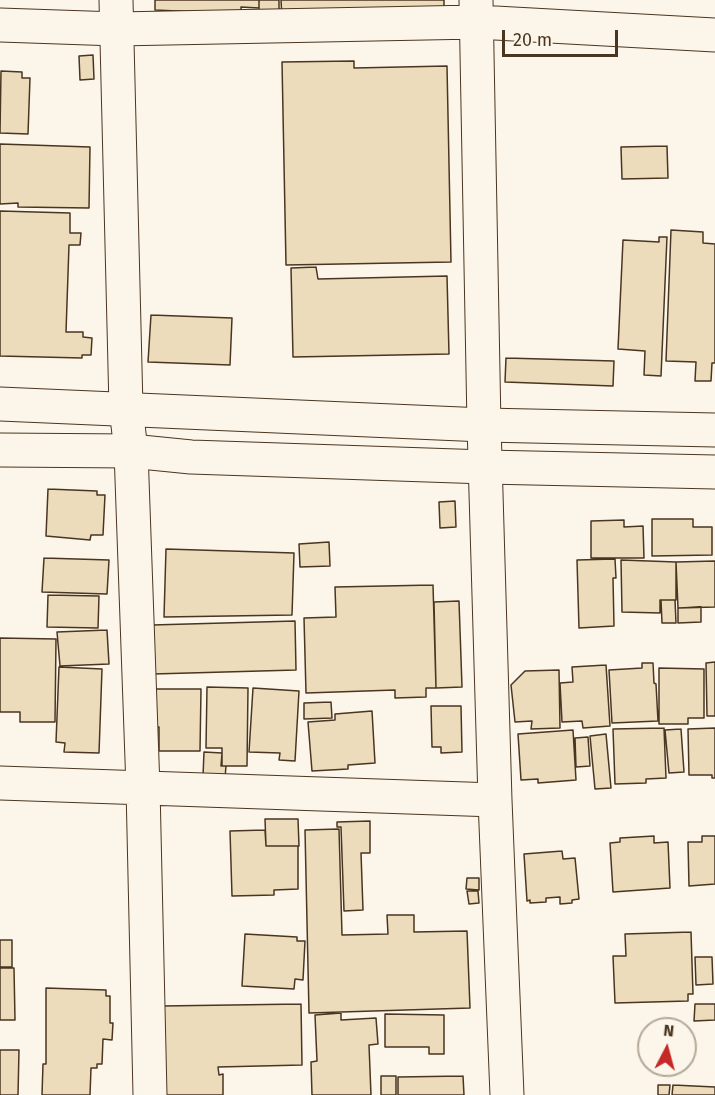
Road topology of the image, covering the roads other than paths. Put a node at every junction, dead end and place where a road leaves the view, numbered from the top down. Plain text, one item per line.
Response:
1 (477, 11) edge
2 (117, 14) edge
3 (0, 25) edge
4 (715, 35) edge
5 (0, 404) edge
6 (126, 408) junction
7 (484, 424) junction
8 (715, 430) edge
9 (0, 450) edge
10 (131, 451) junction
11 (486, 467) junction
12 (715, 472) edge
13 (0, 783) edge
14 (143, 788) junction
15 (495, 800) junction
16 (150, 1095) edge
17 (507, 1095) edge

1 - 2 street
1 - 4 street
1 - 7 street
2 - 3 street
2 - 6 street
5 - 6 street
6 - 7 street
6 - 10 street
7 - 8 street
7 - 11 street
9 - 10 street
10 - 11 street
10 - 14 street
11 - 12 street
11 - 15 street
13 - 14 street
14 - 15 street
14 - 16 street
15 - 17 street

